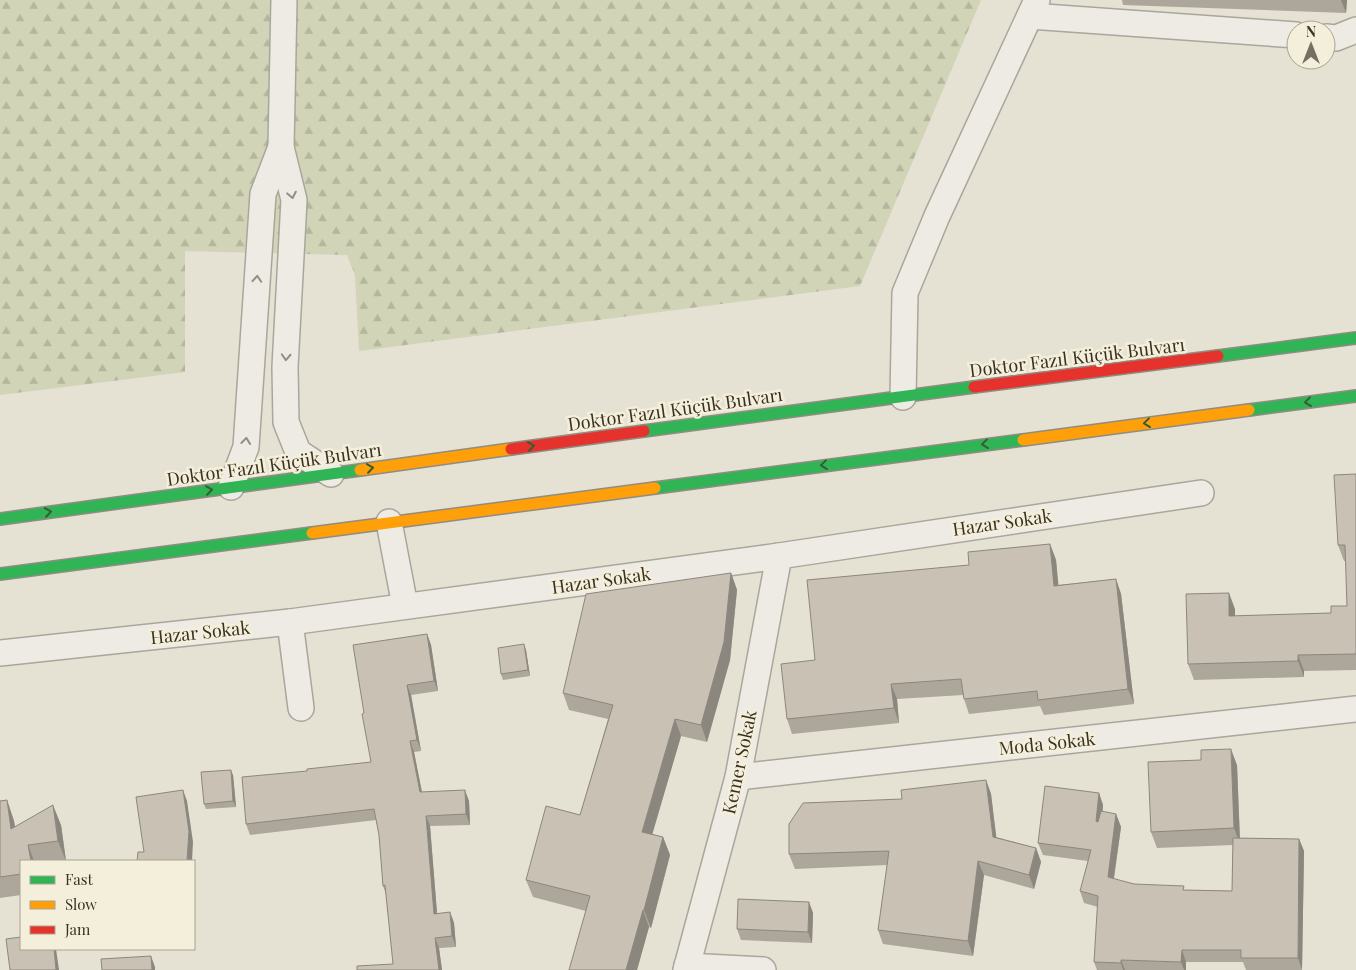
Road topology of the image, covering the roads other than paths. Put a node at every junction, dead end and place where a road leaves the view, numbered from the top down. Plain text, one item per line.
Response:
1 (284, 0) edge
2 (1033, 8) edge
3 (1356, 30) edge
4 (1286, 34) edge
5 (1336, 38) edge
6 (281, 147) junction
7 (1356, 338) edge
8 (1356, 396) edge
9 (903, 398) junction
10 (331, 474) junction
11 (231, 487) junction
12 (1201, 493) dead end
13 (0, 519) edge
14 (389, 522) junction
15 (779, 556) junction
16 (0, 574) edge
17 (405, 606) junction
18 (290, 622) junction
19 (0, 653) edge
20 (301, 708) dead end
21 (1356, 708) edge
22 (738, 777) junction
23 (686, 968) edge
24 (763, 970) edge

1 - 6 street
2 - 4 street
2 - 9 street
3 - 5 street
6 -> 10 street
11 -> 6 street
7 - 9 highway, Doktor Fazıl Küçük Bulvarı
8 -> 14 highway
10 -> 9 highway, Doktor Fazıl Küçük Bulvarı
10 - 11 highway, Doktor Fazıl Küçük Bulvarı
13 -> 11 highway, Doktor Fazıl Küçük Bulvarı
12 - 15 street, Hazar Sokak
14 - 16 highway
14 - 17 street
15 - 17 street, Hazar Sokak
15 - 22 street, Kemer Sokak
17 - 18 street, Hazar Sokak
18 - 19 street, Hazar Sokak
18 - 20 street
21 - 22 street, Moda Sokak
22 - 23 street, Kemer Sokak
23 - 24 street, Kemer Sokak

